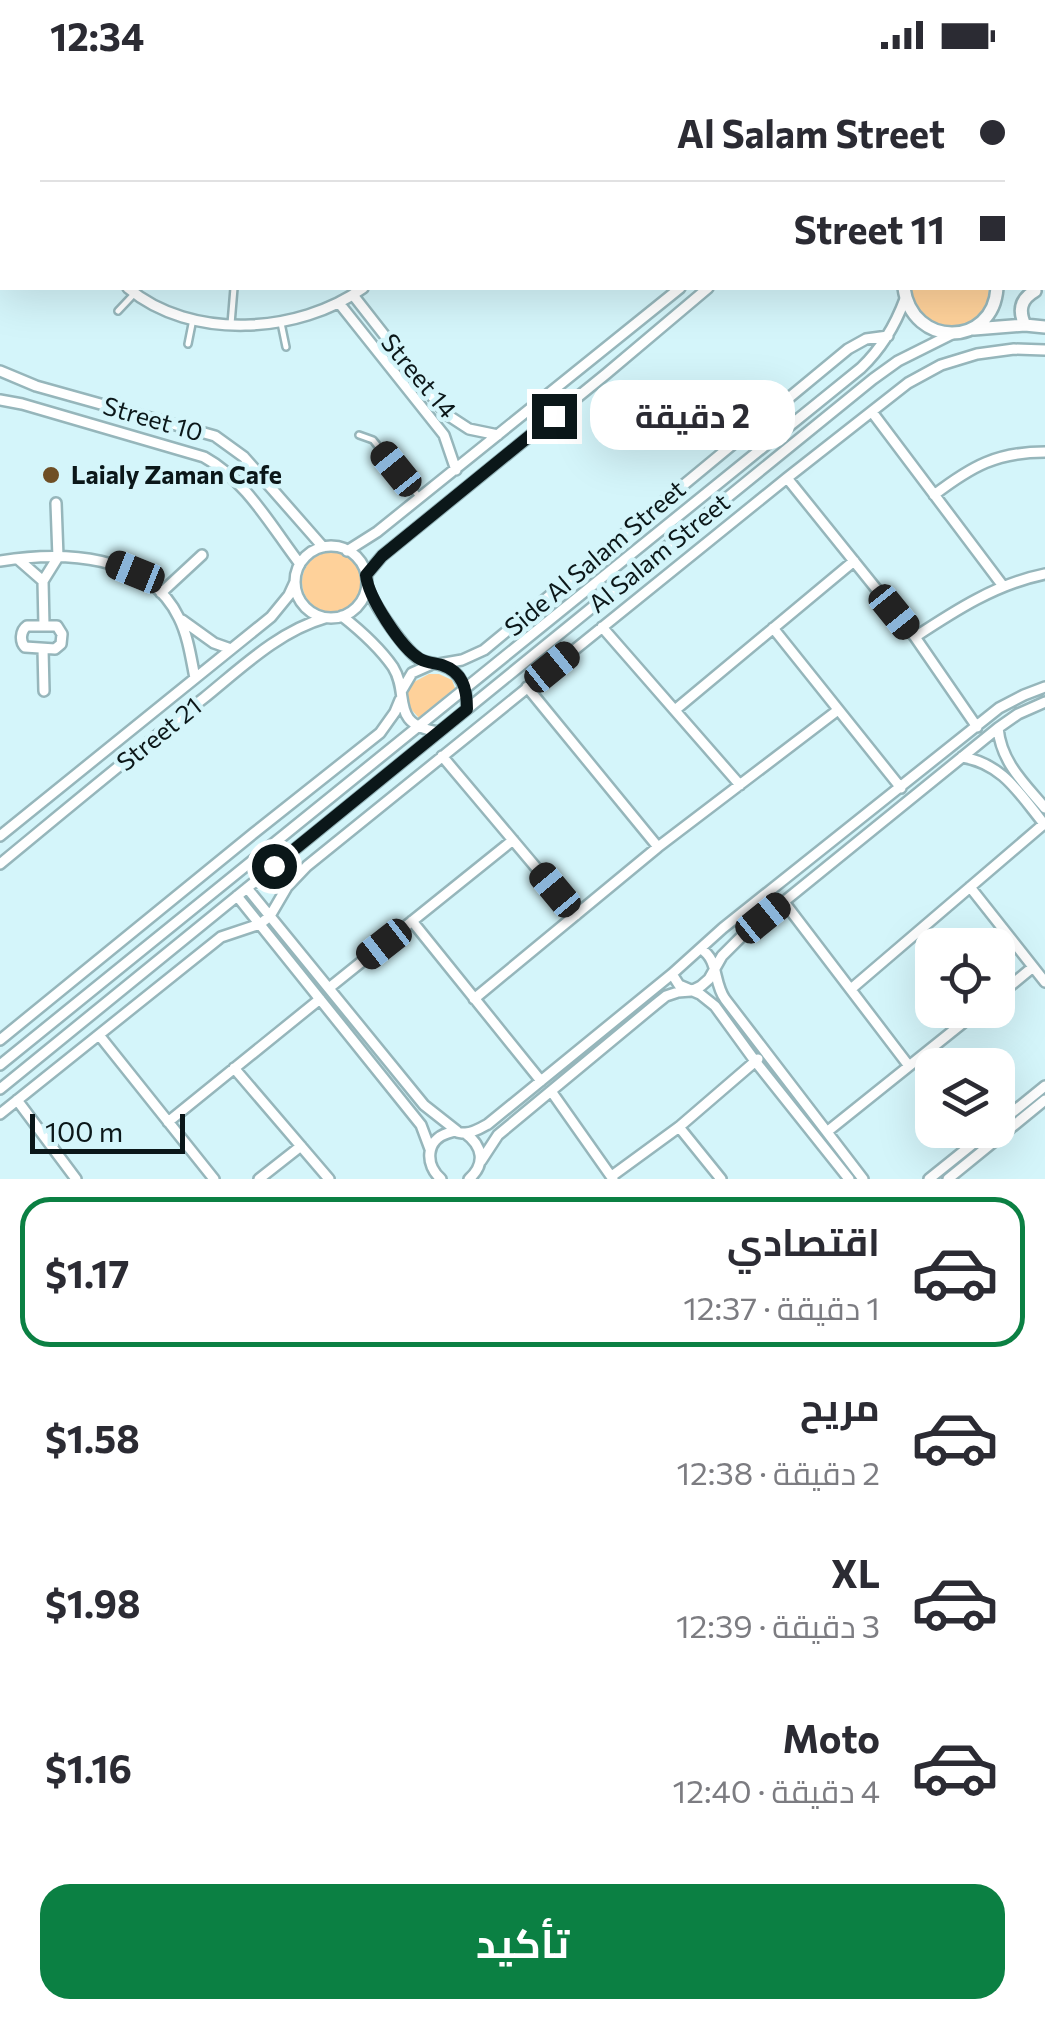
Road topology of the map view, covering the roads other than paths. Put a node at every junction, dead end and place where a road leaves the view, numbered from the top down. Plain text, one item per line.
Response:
1 (132, 290) edge
2 (234, 290) edge
3 (360, 290) edge
4 (678, 290) edge
5 (706, 290) edge
6 (996, 290) edge
7 (1037, 291) edge
8 (905, 293) edge
9 (353, 294) junction
10 (339, 303) junction
11 (118, 311) dead end
12 (194, 318) junction
13 (280, 322) junction
14 (231, 324) junction
15 (1025, 325) junction
16 (1045, 327) edge
17 (970, 330) junction
18 (954, 334) junction
19 (888, 336) junction
20 (188, 344) dead end
21 (286, 346) dead end
22 (1045, 350) edge
23 (0, 371) edge
24 (0, 400) edge
25 (542, 400) junction
26 (872, 412) junction
27 (554, 416) junction
28 (359, 436) dead end
29 (498, 436) junction
30 (1045, 452) edge
31 (456, 470) junction
32 (787, 478) junction
33 (934, 495) junction
34 (420, 498) junction
35 (56, 503) dead end
36 (323, 547) junction
37 (348, 551) junction
38 (202, 555) dead end
39 (58, 557) junction
40 (17, 558) junction
41 (854, 560) junction
42 (0, 561) edge
43 (300, 564) junction
44 (1045, 574) edge
45 (367, 580) junction
46 (43, 582) junction
47 (295, 582) junction
48 (1003, 586) junction
49 (161, 592) junction
50 (342, 616) junction
51 (180, 618) junction
52 (326, 618) junction
53 (44, 626) junction
54 (602, 627) junction
55 (513, 628) junction
56 (773, 628) junction
57 (915, 638) junction
58 (524, 641) junction
59 (43, 649) junction
60 (231, 649) junction
61 (436, 664) junction
62 (195, 678) junction
63 (466, 687) junction
64 (527, 687) junction
65 (1045, 687) edge
66 (44, 691) dead end
67 (400, 696) junction
68 (1045, 702) edge
69 (467, 709) junction
70 (675, 710) junction
71 (838, 710) junction
72 (418, 725) junction
73 (977, 727) junction
74 (998, 728) junction
75 (439, 732) junction
76 (442, 756) junction
77 (962, 757) junction
78 (340, 764) junction
79 (76, 772) junction
80 (352, 780) junction
81 (740, 785) junction
82 (901, 788) junction
83 (90, 790) junction
84 (1045, 808) edge
85 (1045, 824) edge
86 (0, 836) edge
87 (513, 840) junction
88 (658, 848) junction
89 (0, 864) edge
90 (970, 887) junction
91 (247, 888) junction
92 (237, 896) junction
93 (784, 902) junction
94 (576, 915) junction
95 (270, 916) junction
96 (412, 921) junction
97 (260, 924) junction
98 (701, 948) junction
99 (1033, 967) junction
100 (714, 969) junction
101 (672, 974) junction
102 (1015, 982) edge
103 (1045, 982) edge
104 (329, 988) junction
105 (851, 990) junction
106 (692, 991) junction
107 (474, 998) junction
108 (320, 999) junction
109 (956, 1028) edge
110 (99, 1035) junction
111 (0, 1040) edge
112 (766, 1052) junction
113 (755, 1061) junction
114 (0, 1065) edge
115 (909, 1066) junction
116 (234, 1068) junction
117 (541, 1081) junction
118 (1045, 1086) edge
119 (0, 1090) edge
120 (551, 1090) junction
121 (17, 1100) junction
122 (1045, 1100) edge
123 (1015, 1110) edge
124 (0, 1114) edge
125 (168, 1122) junction
126 (679, 1126) junction
127 (828, 1130) junction
128 (461, 1132) junction
129 (301, 1146) junction
130 (968, 1148) edge
131 (430, 1149) junction
132 (479, 1170) edge
133 (612, 1177) edge
134 (436, 1178) edge
135 (76, 1179) edge
136 (214, 1179) edge
137 (259, 1179) edge
138 (329, 1179) edge
139 (469, 1179) edge
140 (721, 1179) edge
141 (849, 1179) edge
142 (864, 1179) edge
143 (930, 1179) edge
144 (948, 1179) edge

1 - 11 lane
1 - 12 street
2 - 14 lane
3 - 9 street
4 - 25 street
5 - 27 street
6 - 17 street
7 - 15 street
8 - 18 street
8 - 19 street, Al Salam Street
9 - 10 street
9 - 29 street, Street 14
10 - 13 street
10 - 31 street, Street 14
12 - 14 street
12 - 20 lane
13 - 14 street
13 - 21 lane
15 - 16 street
15 - 17 street
17 - 18 street
18 - 69 street, Al Salam Street
19 - 55 street, Side Al Salam Street
19 - 58 street, Al Salam Street
22 - 26 street
23 - 36 street, Street 10
24 - 43 street, Street 10
25 - 27 street
25 - 29 street
26 - 32 street
26 - 33 street
27 - 45 street
28 - 34 lane
29 - 31 street
30 - 33 street
31 - 34 street
32 - 41 street
32 - 54 street
33 - 48 street
34 - 37 street
35 - 39 street
36 - 37 street
36 - 43 street
37 - 45 street
38 - 49 street
39 - 40 street
39 - 46 street
39 - 49 street
40 - 42 street
40 - 46 street
41 - 56 street
41 - 57 street
43 - 47 street
44 - 48 street
45 - 50 street
45 - 61 street
46 - 53 street
47 - 52 street
47 - 60 street, Street 21
48 - 57 street
49 - 51 street
50 - 52 street
50 - 67 street
51 - 60 street
51 - 62 street
52 - 83 street, Street 21
53 - 59 street
53 - 59 street
54 - 64 street
54 - 70 street
55 - 58 street
55 - 61 street, Side Al Salam Street
56 - 70 street
56 - 71 street
57 - 73 street
58 - 63 street, Al Salam Street
59 - 66 street
60 - 62 street, Street 21
61 - 63 street
61 - 67 street
62 - 79 street, Street 21
63 - 69 street
63 - 72 street, Al Salam Street
64 - 76 street
64 - 88 street
65 - 73 street
67 - 72 street
67 - 78 street
68 - 74 street
69 - 75 street, Al Salam Street
70 - 81 street
71 - 81 street
71 - 82 street
72 - 75 street
72 - 80 street, Al Salam Street
73 - 82 street
74 - 77 street
74 - 84 street
75 - 91 street, Al Salam Street
76 - 87 street
76 - 95 street
77 - 85 street
77 - 93 street
78 - 80 street
78 - 111 street
79 - 83 street
79 - 86 street, Street 21
80 - 114 street, Al Salam Street
81 - 88 street
82 - 98 street
83 - 89 street, Street 21
85 - 90 street
87 - 94 street
87 - 96 street
88 - 94 street
90 - 99 street
90 - 105 street
91 - 92 street, Al Salam Street
91 - 95 street
92 - 97 street
92 - 119 street, Al Salam Street
93 - 100 street
93 - 105 street
94 - 107 street
95 - 97 street
95 - 104 street
96 - 104 street
96 - 107 street
97 - 108 street
97 - 110 street
98 - 100 street
98 - 101 street
99 - 102 street
99 - 103 street
100 - 106 street
100 - 112 street
101 - 106 street
101 - 117 street
104 - 128 street
105 - 115 street
106 - 113 street
106 - 120 street
107 - 117 street
108 - 116 street
108 - 131 street
109 - 115 street
110 - 121 street
110 - 125 street
112 - 113 street
112 - 127 street
113 - 126 street
113 - 141 street
115 - 127 street
116 - 125 street
116 - 129 street
117 - 128 street
118 - 123 street
120 - 132 street
120 - 133 street
121 - 124 street
121 - 135 street
122 - 144 street
125 - 136 street
126 - 133 street
126 - 140 street
127 - 142 street
128 - 131 street
128 - 132 street
129 - 137 street
129 - 138 street
130 - 143 street
131 - 134 street
132 - 139 street

